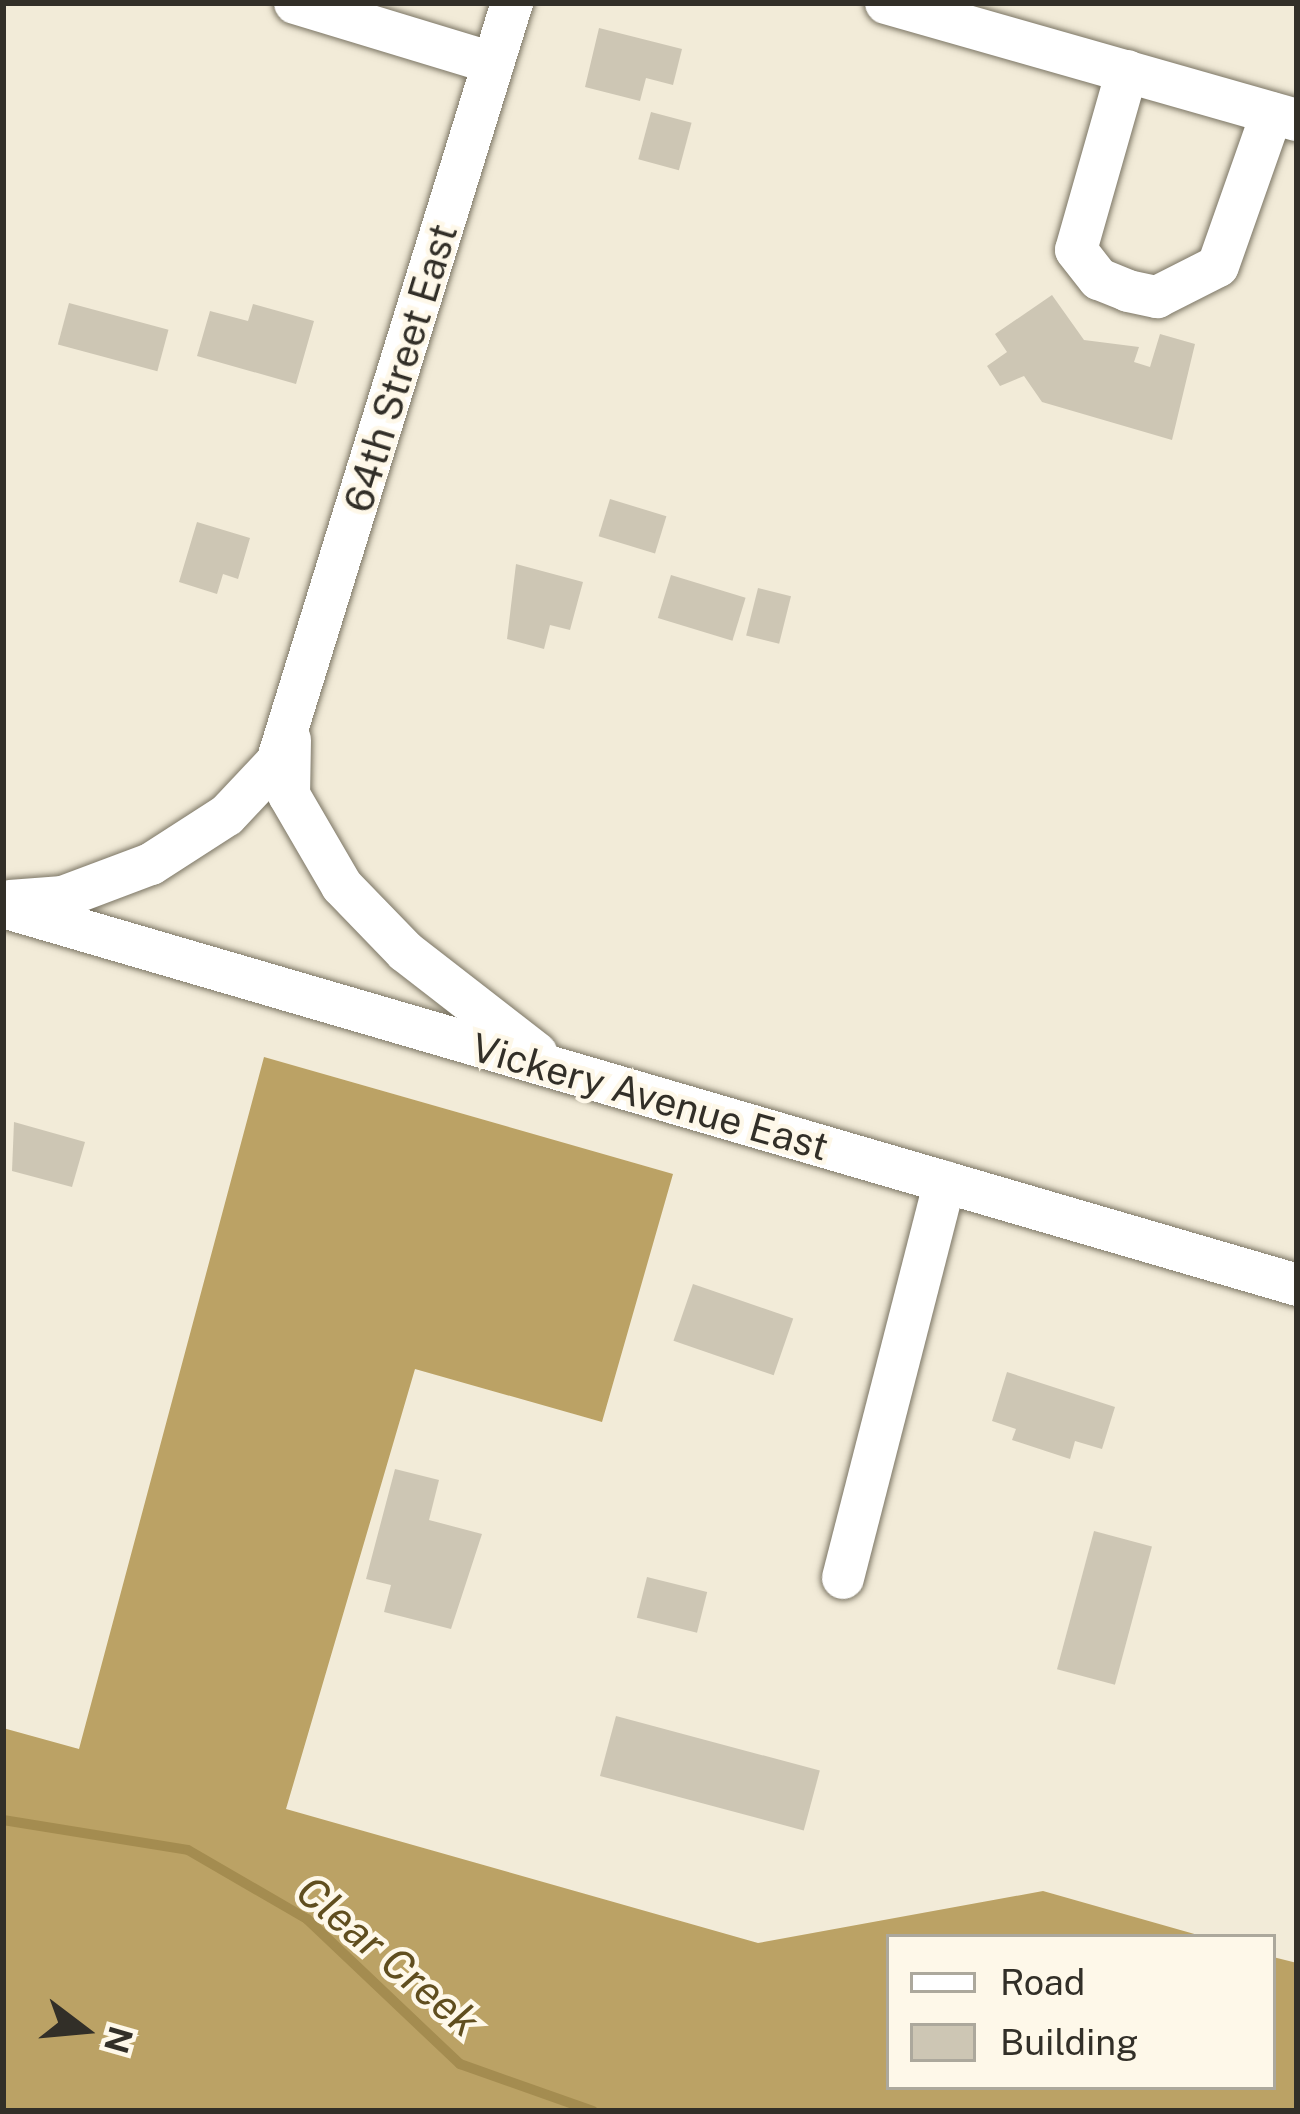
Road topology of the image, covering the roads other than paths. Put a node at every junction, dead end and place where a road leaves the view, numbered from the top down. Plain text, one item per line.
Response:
1 (295, 3) edge
2 (512, 3) edge
3 (886, 3) edge
4 (494, 63) junction
5 (1127, 71) junction
6 (1284, 117) edge
7 (290, 733) junction
8 (3, 904) edge
9 (599, 1084) junction
10 (946, 1182) junction
11 (1297, 1285) edge
12 (843, 1578) dead end

1 - 4 street
2 - 4 street, 64th Street East
3 - 5 street
4 - 7 street, 64th Street East
5 - 6 street
5 - 6 street
7 - 8 street, 64th Street East
7 - 9 street, 64th Street East
8 - 9 street, Vickery Avenue East
9 - 10 street, Vickery Avenue East
10 - 11 street, Vickery Avenue East
10 - 12 street

